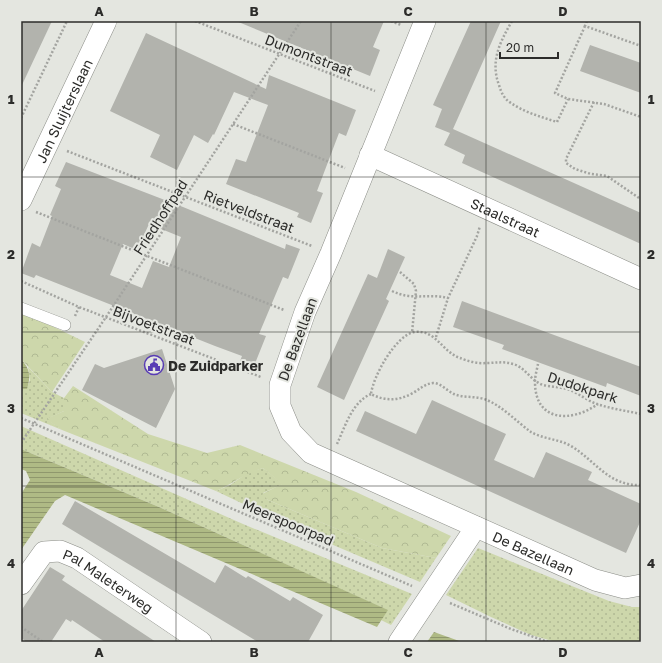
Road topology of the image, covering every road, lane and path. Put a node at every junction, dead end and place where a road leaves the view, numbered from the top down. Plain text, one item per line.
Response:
1 (67, 21) edge
2 (106, 21) edge
3 (195, 21) edge
4 (301, 21) edge
5 (425, 21) edge
6 (512, 21) edge
7 (587, 21) edge
8 (585, 26) junction
9 (641, 46) edge
10 (278, 54) junction
11 (394, 99) junction
12 (568, 99) junction
13 (594, 102) junction
14 (641, 117) edge
15 (21, 118) edge
16 (232, 124) junction
17 (48, 143) junction
18 (370, 155) junction
19 (362, 175) junction
20 (185, 197) junction
21 (641, 197) edge
22 (28, 206) edge
23 (486, 208) junction
24 (331, 254) junction
25 (146, 256) junction
26 (400, 272) dead end
27 (641, 279) edge
28 (21, 281) edge
29 (392, 292) dead end
30 (416, 297) junction
31 (448, 298) junction
32 (21, 308) edge
33 (106, 317) junction
34 (303, 317) junction
35 (65, 324) dead end
36 (412, 333) junction
37 (436, 337) junction
38 (538, 364) dead end
39 (535, 381) junction
40 (280, 385) junction
41 (371, 394) junction
42 (598, 404) junction
43 (641, 414) edge
44 (21, 418) edge
45 (34, 423) junction
46 (21, 443) edge
47 (329, 462) junction
48 (641, 485) edge
49 (476, 527) junction
50 (21, 584) edge
51 (641, 585) edge
52 (430, 594) junction
53 (21, 627) edge
54 (44, 642) edge
55 (201, 642) edge
56 (399, 642) edge
57 (548, 642) edge

1 - 15 path
2 - 17 street, Jan Sluijterslaan
3 - 10 path, Dumontstraat
4 - 10 path, Friedhoffpad
5 - 11 street, De Bazellaan
6 - 12 path
7 - 8 path
8 - 9 path
8 - 12 path
10 - 11 path, Dumontstraat
10 - 16 path, Friedhoffpad
11 - 18 street, De Bazellaan
12 - 13 path
13 - 14 path
13 - 21 path
16 - 19 path
16 - 20 path, Friedhoffpad
17 - 20 path, Rietveldstraat
17 - 22 street, Jan Sluijterslaan
18 - 19 street, De Bazellaan
18 - 23 street, Staalstraat
19 - 24 street, De Bazellaan
20 - 24 path, Rietveldstraat
20 - 25 path, Friedhoffpad
22 - 25 path
23 - 27 street, Staalstraat
23 - 31 path
24 - 34 street, De Bazellaan
25 - 33 path, Friedhoffpad
25 - 34 path
26 - 30 path
28 - 33 path, Bijvoetstraat
29 - 30 path
30 - 31 path
30 - 36 path
31 - 37 path
32 - 35 lane
33 - 40 path, Bijvoetstraat
33 - 45 path, Friedhoffpad
34 - 40 street, De Bazellaan
36 - 37 path
36 - 41 path
37 - 39 path, Dudokpark
38 - 39 path
39 - 42 path, Dudokpark
39 - 42 path
40 - 47 street, De Bazellaan
41 - 47 path
41 - 48 path
42 - 43 path, Dudokpark
44 - 45 path, Meerspoorpad
45 - 46 path, Friedhoffpad
45 - 52 path, Meerspoorpad
47 - 49 street, De Bazellaan
49 - 51 street, De Bazellaan
49 - 52 street
50 - 55 street, Pal Maleterweg
52 - 56 street
52 - 57 path, Meerspoorpad
53 - 54 path

